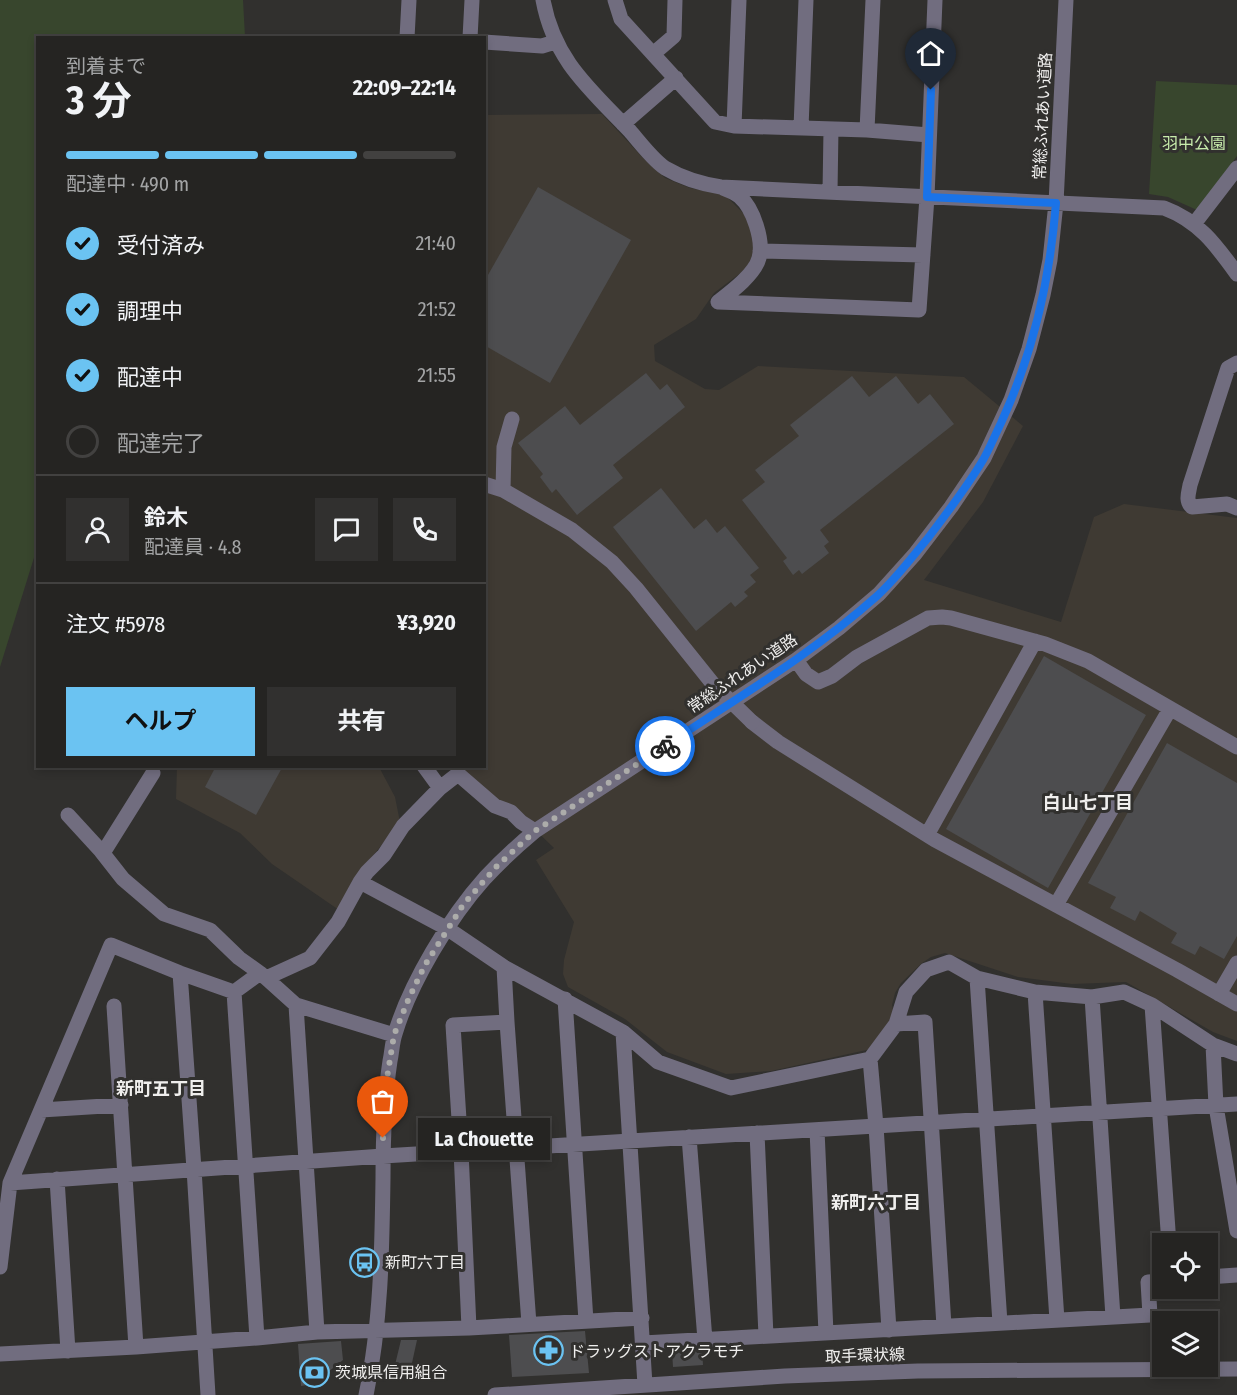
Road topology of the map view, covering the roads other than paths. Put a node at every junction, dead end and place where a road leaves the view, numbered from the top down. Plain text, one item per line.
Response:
1 (409, 0) edge
2 (472, 0) edge
3 (543, 0) edge
4 (615, 0) edge
5 (675, 0) edge
6 (739, 0) edge
7 (806, 0) edge
8 (873, 0) edge
9 (935, 0) edge
10 (1066, 0) edge
11 (407, 36) edge
12 (470, 36) edge
13 (486, 42) edge
14 (555, 42) junction
15 (653, 54) junction
16 (676, 78) junction
17 (623, 124) junction
18 (734, 126) junction
19 (801, 128) junction
20 (831, 129) junction
21 (867, 130) junction
22 (929, 135) junction
23 (1236, 172) edge
24 (721, 187) junction
25 (830, 192) junction
26 (927, 197) junction
27 (1056, 203) junction
28 (1194, 224) junction
29 (760, 251) junction
30 (923, 255) junction
31 (1237, 274) edge
32 (1237, 363) edge
33 (512, 419) dead end
34 (486, 485) edge
35 (503, 490) junction
36 (1237, 508) edge
37 (1035, 641) junction
38 (796, 660) junction
39 (1170, 709) junction
40 (1237, 747) edge
41 (425, 768) edge
42 (153, 773) dead end
43 (440, 788) junction
44 (68, 815) dead end
45 (535, 831) junction
46 (927, 835) junction
47 (103, 853) junction
48 (360, 882) junction
49 (1056, 905) junction
50 (448, 929) junction
51 (1237, 963) edge
52 (504, 967) junction
53 (180, 973) junction
54 (263, 976) junction
55 (977, 978) junction
56 (234, 992) junction
57 (1035, 992) junction
58 (1219, 994) junction
59 (1092, 997) junction
60 (565, 999) junction
61 (1237, 1004) edge
62 (296, 1005) junction
63 (1152, 1005) junction
64 (114, 1006) dead end
65 (507, 1022) junction
66 (897, 1024) junction
67 (623, 1032) junction
68 (394, 1035) junction
69 (1213, 1045) junction
70 (1237, 1054) edge
71 (870, 1059) junction
72 (1237, 1104) edge
73 (121, 1105) junction
74 (1216, 1106) junction
75 (1160, 1109) junction
76 (41, 1110) junction
77 (1100, 1113) junction
78 (1043, 1116) junction
79 (986, 1119) junction
80 (932, 1123) junction
81 (876, 1126) junction
82 (817, 1130) junction
83 (757, 1133) junction
84 (689, 1137) junction
85 (631, 1141) junction
86 (574, 1144) junction
87 (517, 1148) junction
88 (461, 1151) junction
89 (383, 1156) junction
90 (306, 1161) junction
91 (245, 1166) junction
92 (194, 1169) junction
93 (126, 1174) junction
94 (57, 1179) junction
95 (10, 1183) junction
96 (1237, 1231) edge
97 (1167, 1233) edge
98 (0, 1267) edge
99 (1237, 1275) edge
100 (1218, 1276) edge
101 (1152, 1282) edge
102 (1113, 1317) junction
103 (642, 1318) junction
104 (1057, 1320) junction
105 (586, 1321) junction
106 (1000, 1323) junction
107 (529, 1324) junction
108 (944, 1326) junction
109 (469, 1328) junction
110 (889, 1329) junction
111 (376, 1330) junction
112 (317, 1332) junction
113 (826, 1333) junction
114 (766, 1336) junction
115 (257, 1338) junction
116 (705, 1340) junction
117 (205, 1342) junction
118 (643, 1343) junction
119 (136, 1347) junction
120 (68, 1351) junction
121 (0, 1354) edge
122 (1237, 1370) edge
123 (645, 1385) junction
124 (208, 1395) edge
125 (366, 1395) edge
126 (495, 1395) edge

1 - 11 street
2 - 12 street
3 - 14 street
4 - 15 street
5 - 15 street
6 - 18 street
7 - 19 street
8 - 21 street
9 - 22 street
10 - 27 street, 常総ふれあい道路
13 - 14 street
14 - 17 street
15 - 16 street
16 - 17 street
16 - 18 street
17 - 24 street
18 - 19 street
19 - 20 street
20 - 21 street
20 - 25 street
21 - 22 street
22 - 26 street
23 - 28 street
24 - 25 street
24 - 29 street
25 - 26 street
26 - 27 street
26 - 30 street
27 - 28 street
27 - 38 street, 常総ふれあい道路
28 - 31 street
29 - 30 street
29 - 30 street
32 - 36 street
33 - 35 street
34 - 35 street
35 - 46 street, bridge
37 - 38 street
37 - 39 street
37 - 46 street
38 - 45 street, 常総ふれあい道路
39 - 40 street
39 - 49 street
41 - 43 street
42 - 47 street
43 - 45 street
43 - 48 street
44 - 47 street
45 - 50 street, 常総ふれあい道路
46 - 49 street
47 - 54 street
48 - 50 street
48 - 54 street
49 - 58 street
50 - 52 street
50 - 68 street, 常総ふれあい道路
51 - 58 street
52 - 60 street
52 - 65 street
53 - 56 street
53 - 76 street
53 - 92 street
54 - 56 street
54 - 62 street
55 - 57 street
55 - 66 street
55 - 79 street
56 - 91 street
57 - 59 street
57 - 78 street
58 - 61 street
59 - 63 street
59 - 77 street
60 - 67 street
60 - 86 street
62 - 68 street
62 - 90 street
63 - 69 street
63 - 75 street
64 - 73 street
65 - 87 street
65 - 88 street
66 - 71 street
66 - 80 street
67 - 71 street
67 - 85 street
68 - 89 street, 常総ふれあい道路
69 - 70 street
69 - 74 street
71 - 81 street
72 - 74 street
73 - 76 street
73 - 93 street
74 - 75 street
74 - 96 street
75 - 77 street
75 - 97 street
76 - 95 street
77 - 78 street
77 - 102 street
78 - 79 street
78 - 104 street
79 - 80 street
79 - 106 street
80 - 81 street
80 - 108 street
81 - 82 street
81 - 110 street
82 - 83 street
82 - 113 street
83 - 84 street
83 - 114 street
84 - 85 street
84 - 116 street
85 - 86 street
85 - 103 street
86 - 87 street
86 - 105 street
87 - 88 street
87 - 107 street
88 - 89 street
88 - 109 street
89 - 90 street
89 - 111 street, 常総ふれあい道路
90 - 91 street
90 - 112 street
91 - 92 street
91 - 115 street
92 - 93 street
92 - 117 street
93 - 94 street
93 - 119 street
94 - 95 street
94 - 120 street
95 - 98 street
99 - 100 street
101 - 102 street
102 - 104 street
103 - 105 street
103 - 118 street
104 - 106 street
105 - 107 street
106 - 108 street
107 - 109 street
108 - 110 street
109 - 111 street
110 - 113 street
111 - 112 street
111 - 125 street, 常総ふれあい道路
112 - 115 street
113 - 114 street
114 - 116 street
115 - 117 street
116 - 118 street
117 - 119 street
117 - 124 street
118 - 123 street
119 - 120 street
120 - 121 street
122 - 123 street, 取手環状線
123 - 126 street, 取手環状線

